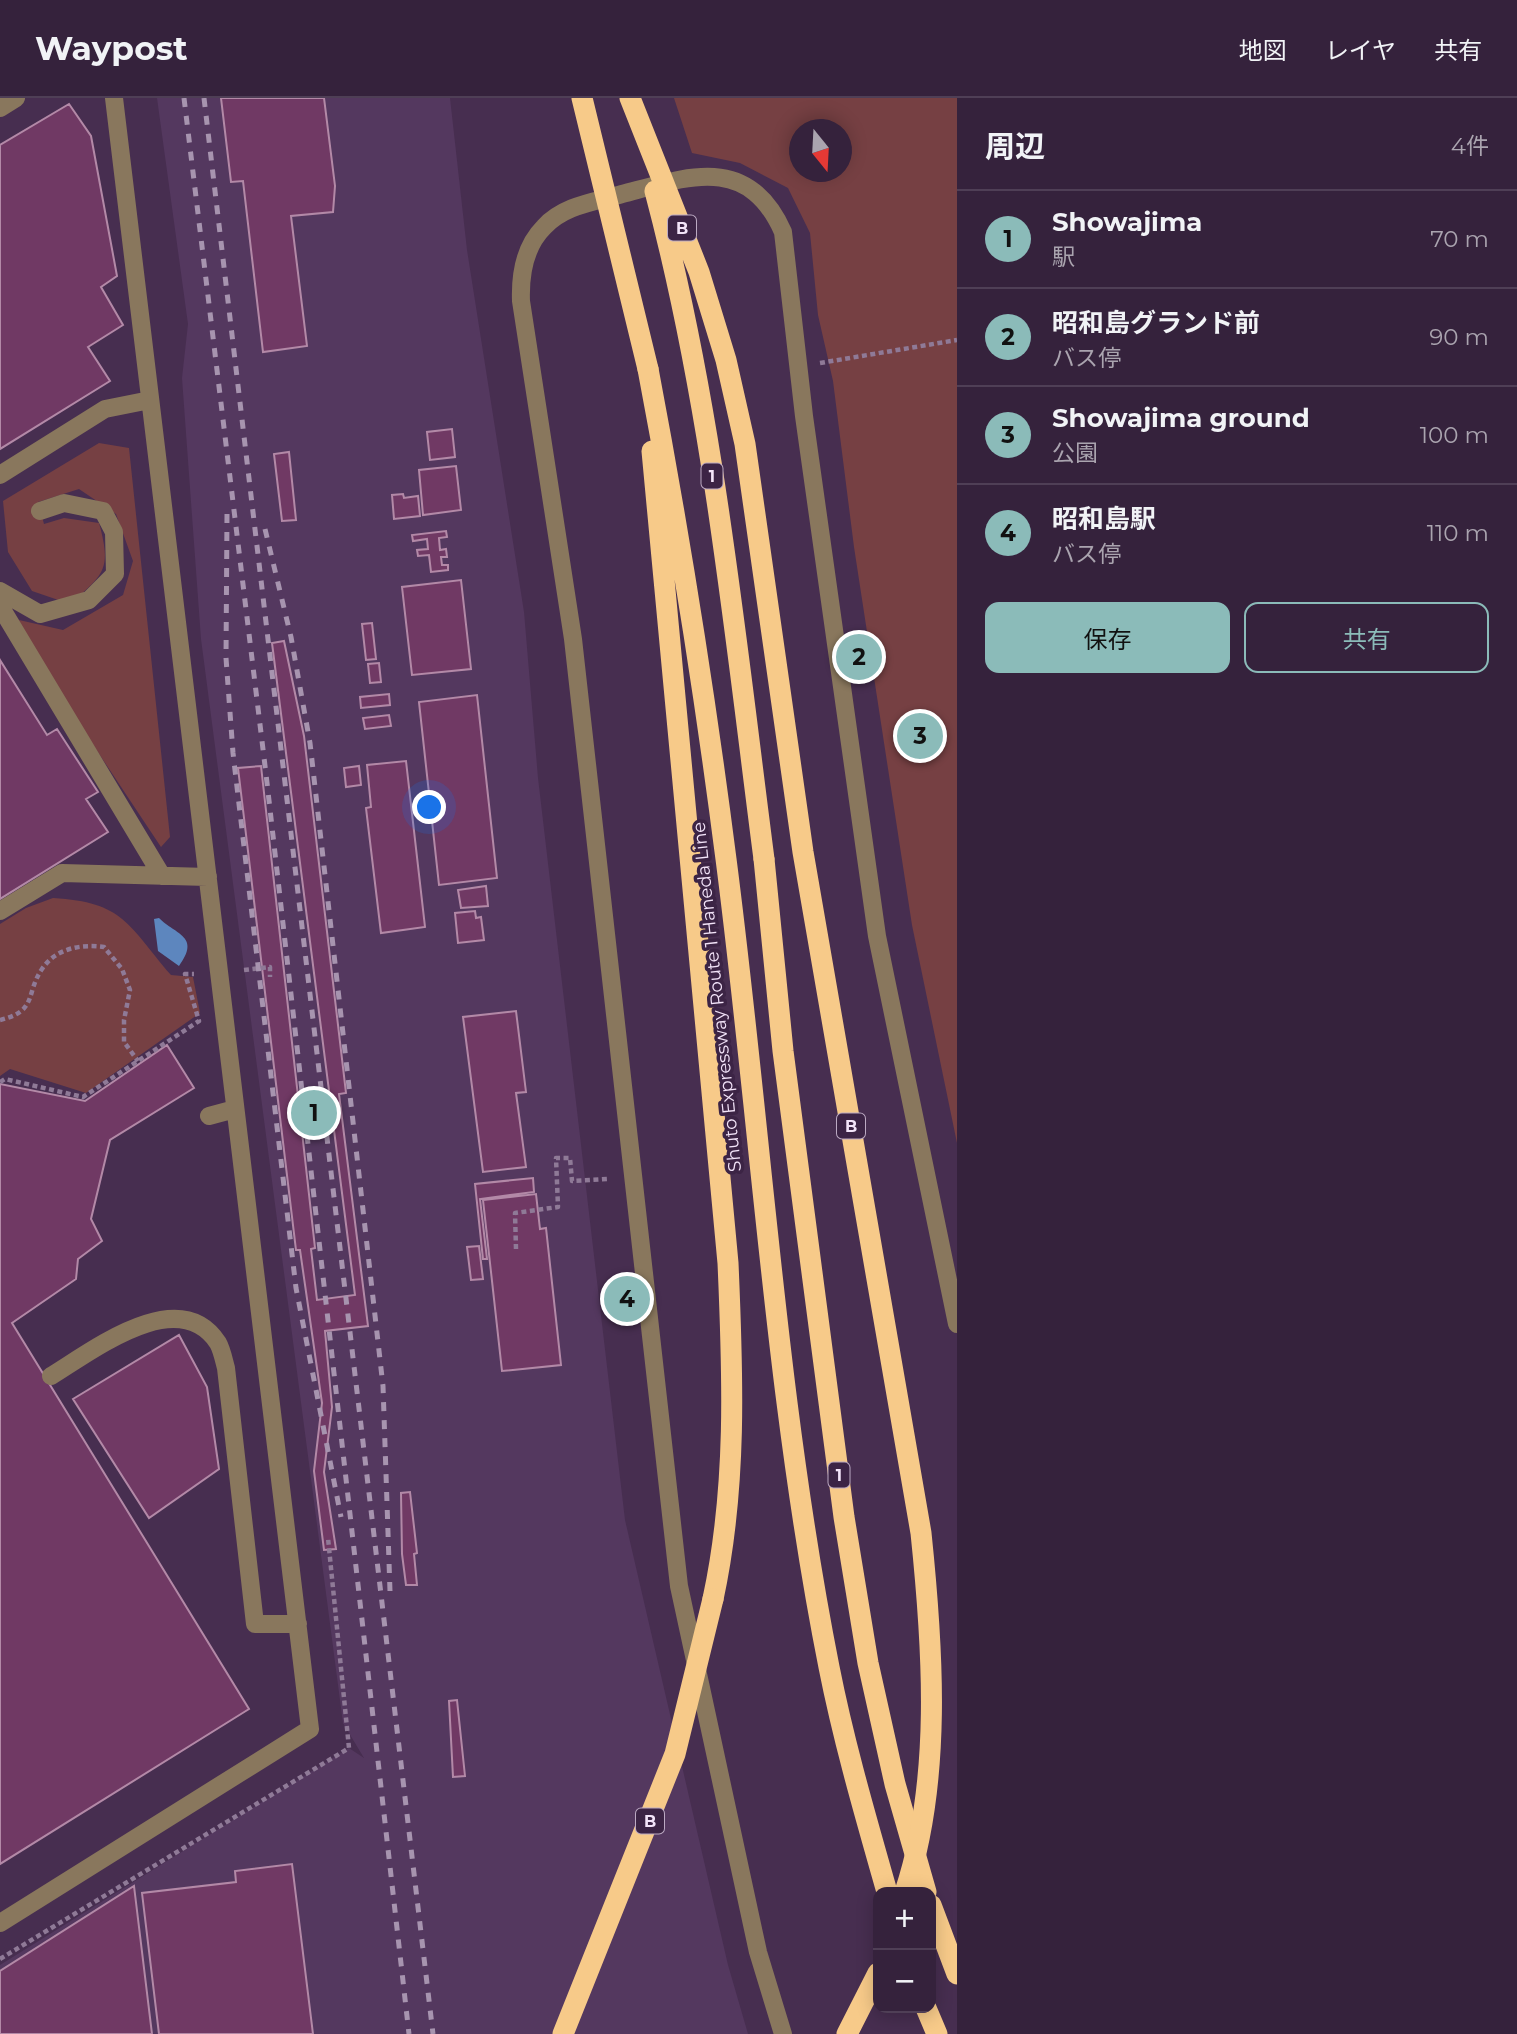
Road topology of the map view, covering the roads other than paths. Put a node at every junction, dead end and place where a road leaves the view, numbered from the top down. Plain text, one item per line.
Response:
1 (16, 98) edge
2 (114, 98) edge
3 (582, 98) edge
4 (630, 98) edge
5 (0, 108) edge
6 (648, 369) junction
7 (150, 400) junction
8 (0, 475) edge
9 (40, 511) dead end
10 (0, 591) edge
11 (0, 606) edge
12 (162, 876) junction
13 (208, 877) junction
14 (0, 911) edge
15 (235, 1109) junction
16 (209, 1116) dead end
17 (957, 1324) edge
18 (51, 1376) dead end
19 (298, 1624) junction
20 (886, 1887) edge
21 (906, 1887) edge
22 (925, 1887) edge
23 (936, 1918) edge
24 (0, 1923) edge
25 (957, 1973) edge
26 (873, 1983) edge
27 (928, 2013) edge
28 (563, 2034) edge
29 (783, 2034) edge
30 (847, 2034) edge
31 (937, 2034) edge

1 - 5 street
2 - 7 street
3 - 6 highway, Shuto Expressway Route 1 Haneda Line, bridge
4 - 21 highway, B, bridge
4 - 22 highway, 1, bridge
6 - 20 highway, Shuto Expressway Route 1 Haneda Line
6 - 28 highway, B, bridge
7 - 8 street
7 - 13 street
9 - 10 street
11 - 12 street
12 - 13 street
12 - 14 street
13 - 15 street
15 - 16 street
15 - 19 street
17 - 29 street
18 - 19 street
19 - 24 street
23 - 25 highway
26 - 30 highway
27 - 31 highway

